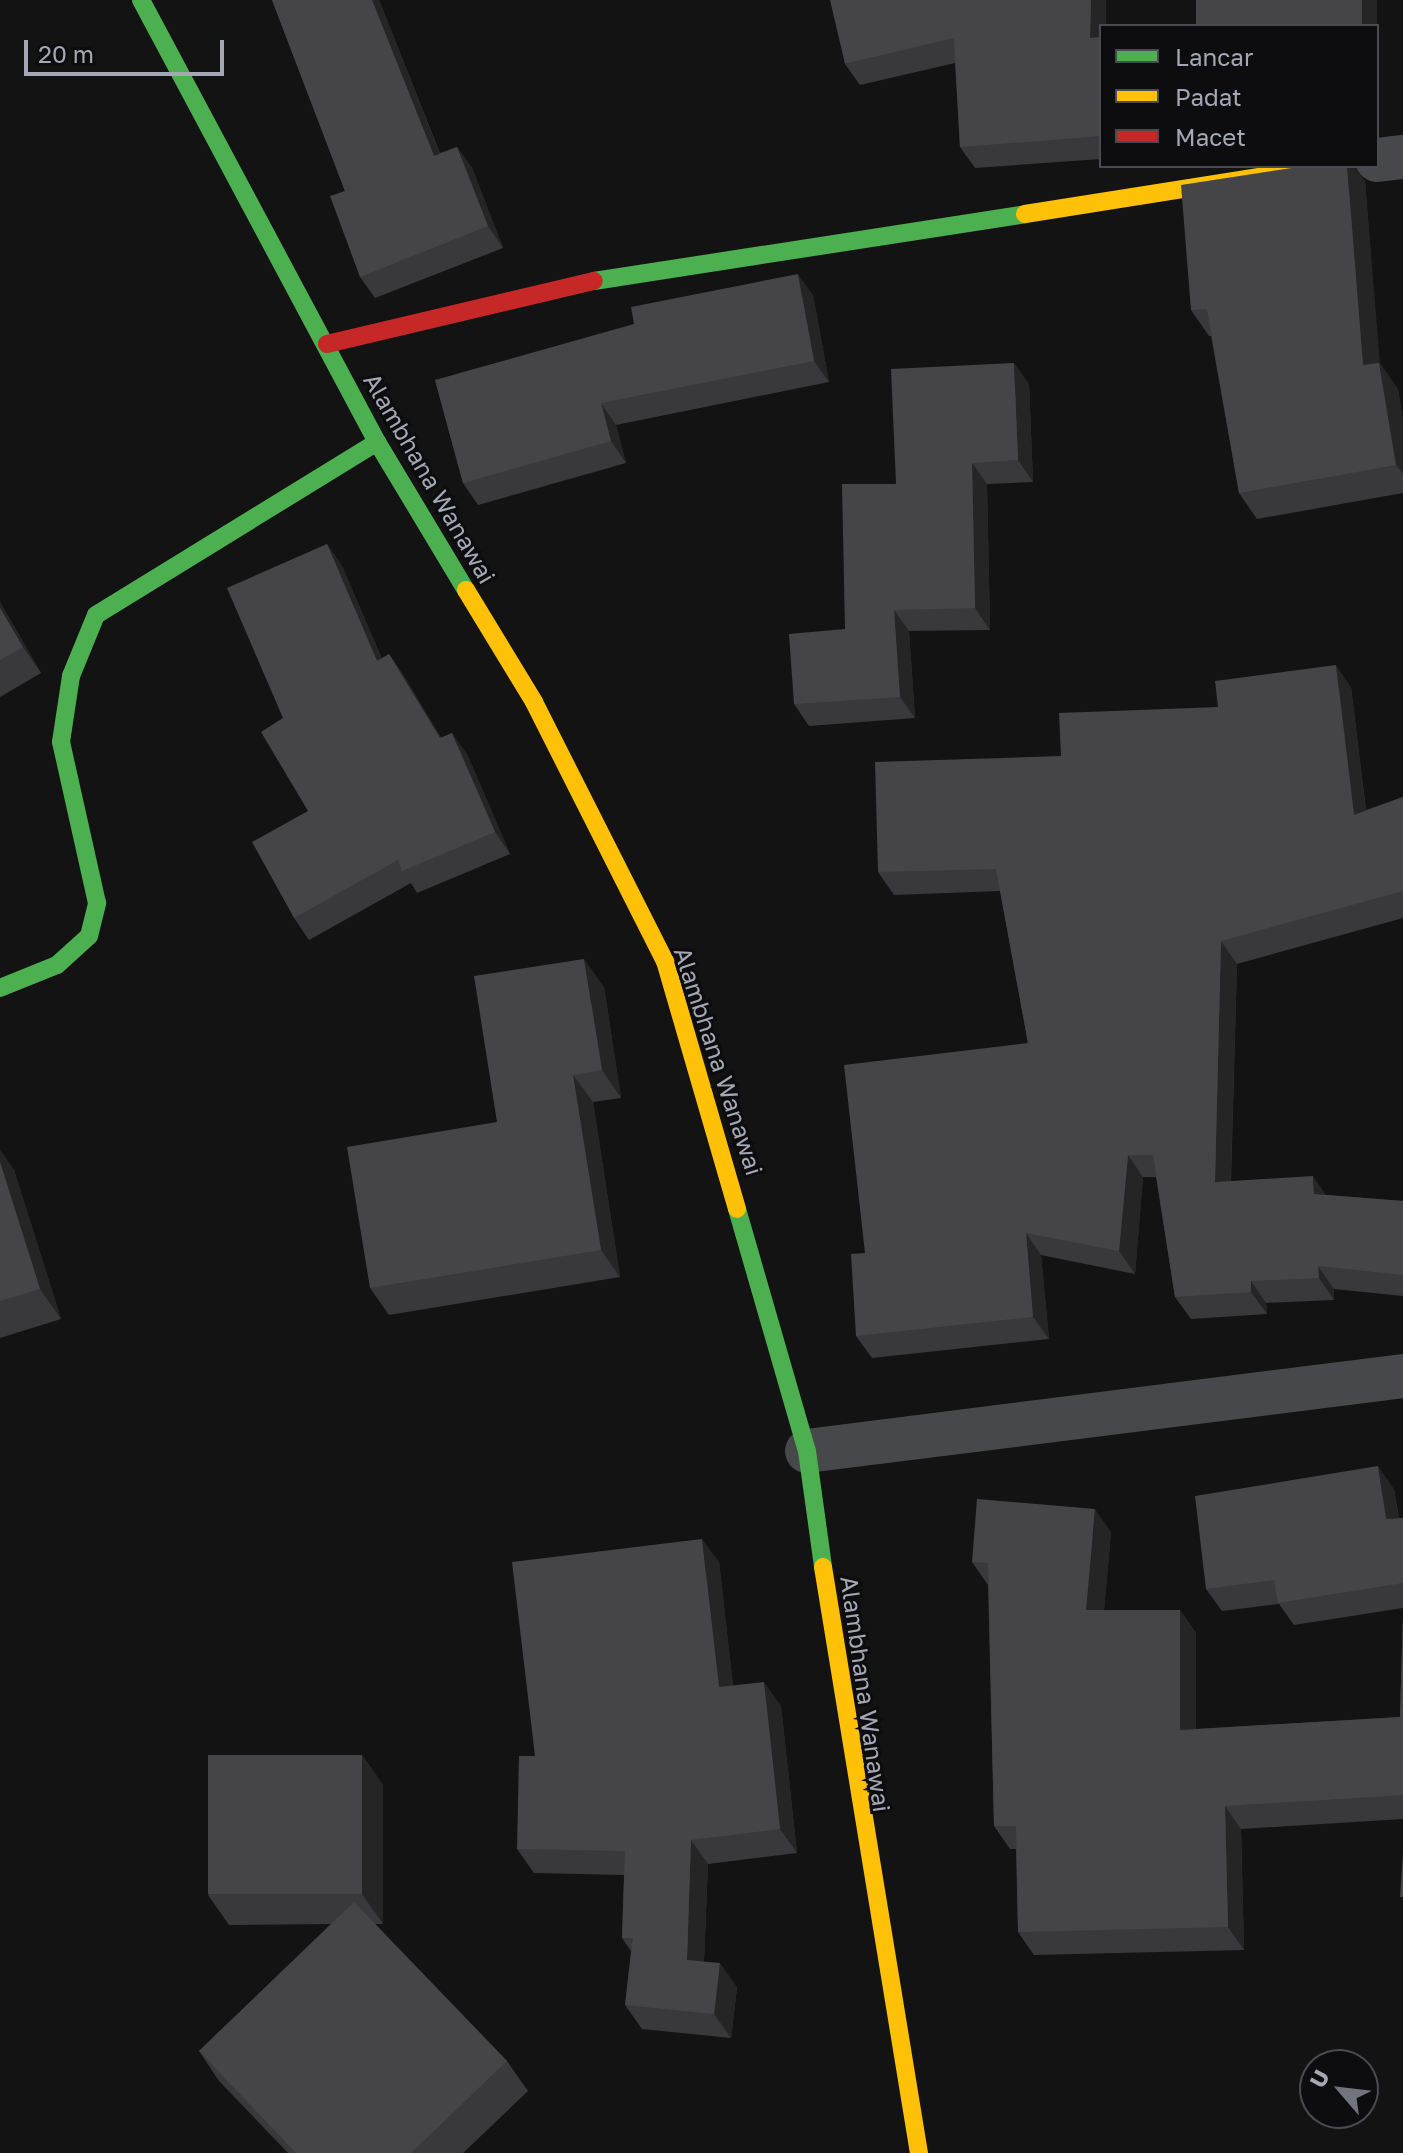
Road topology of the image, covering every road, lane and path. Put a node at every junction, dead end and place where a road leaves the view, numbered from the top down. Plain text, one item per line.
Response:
1 (141, 0) edge
2 (1403, 157) edge
3 (1379, 160) edge
4 (1316, 168) edge
5 (327, 344) junction
6 (377, 442) junction
7 (0, 988) edge
8 (1403, 1376) edge
9 (807, 1451) junction
10 (919, 2153) edge

1 - 5 main road, Alambhana Wanawai
2 - 3 street
4 - 5 main road
5 - 6 main road, Alambhana Wanawai
6 - 7 main road
6 - 9 main road, Alambhana Wanawai
8 - 9 street
9 - 10 main road, Alambhana Wanawai

